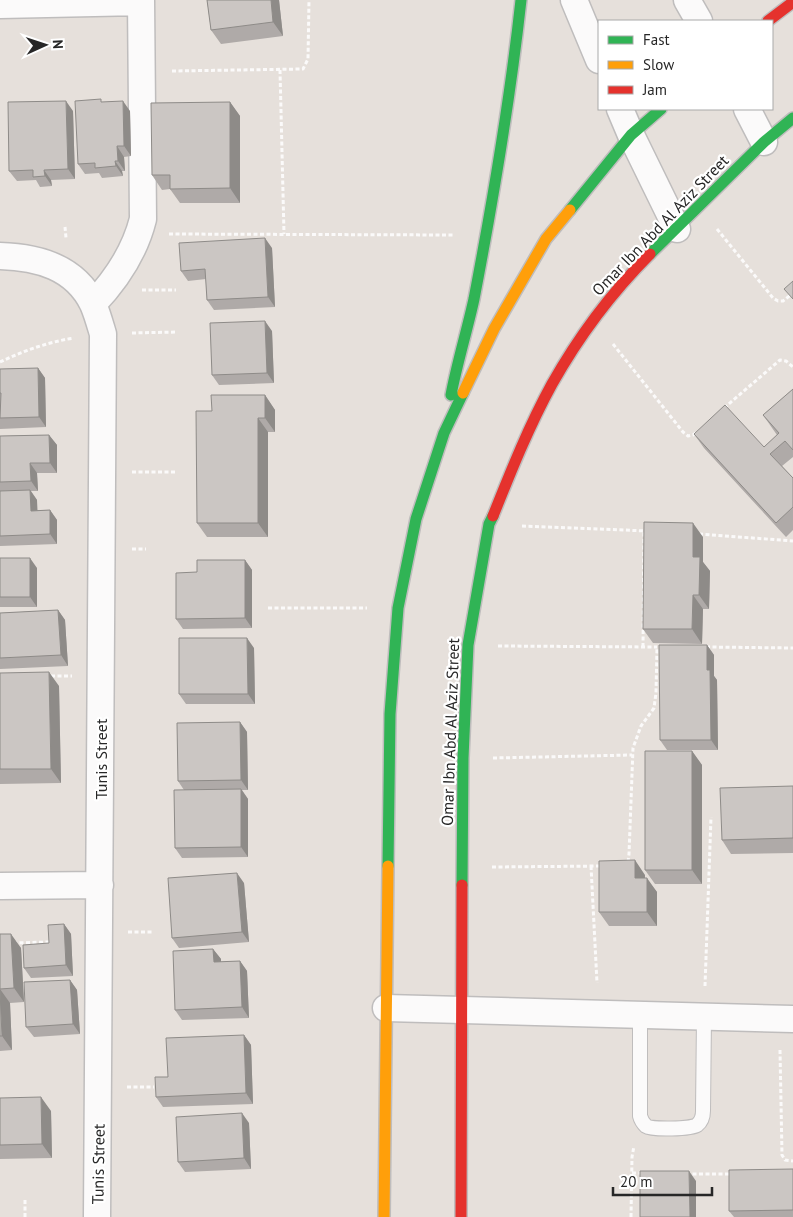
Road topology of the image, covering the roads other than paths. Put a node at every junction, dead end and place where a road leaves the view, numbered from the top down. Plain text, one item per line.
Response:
1 (521, 0) edge
2 (574, 0) edge
3 (687, 0) edge
4 (141, 1) edge
5 (793, 2) edge
6 (11, 3) edge
7 (698, 20) edge
8 (769, 20) edge
9 (598, 58) edge
10 (620, 110) edge
11 (660, 110) edge
12 (747, 110) edge
13 (793, 118) edge
14 (631, 135) junction
15 (764, 142) junction
16 (677, 229) junction
17 (0, 256) edge
18 (93, 304) junction
19 (444, 433) junction
20 (100, 885) junction
21 (0, 886) edge
22 (386, 1008) junction
23 (462, 1010) junction
24 (640, 1016) junction
25 (704, 1017) junction
26 (786, 1019) edge
27 (97, 1217) edge
28 (384, 1217) edge
29 (461, 1217) edge

1 - 19 street
2 - 9 street
3 - 7 street
4 - 6 street
4 - 18 street
5 - 8 street
10 - 14 street
11 - 14 street
12 - 15 street
13 - 15 street, Omar Ibn Abd Al Aziz Street
14 - 16 street
14 - 19 street
15 - 16 street, Omar Ibn Abd Al Aziz Street
16 - 23 street, Omar Ibn Abd Al Aziz Street
17 - 18 street, Tunis Street
18 - 20 street, Tunis Street
19 - 22 street
20 - 21 street
20 - 27 street, Tunis Street
22 - 23 street
22 - 28 street
23 - 24 street
23 - 29 street, Omar Ibn Abd Al Aziz Street
24 - 25 street
24 - 25 lane
25 - 26 street

